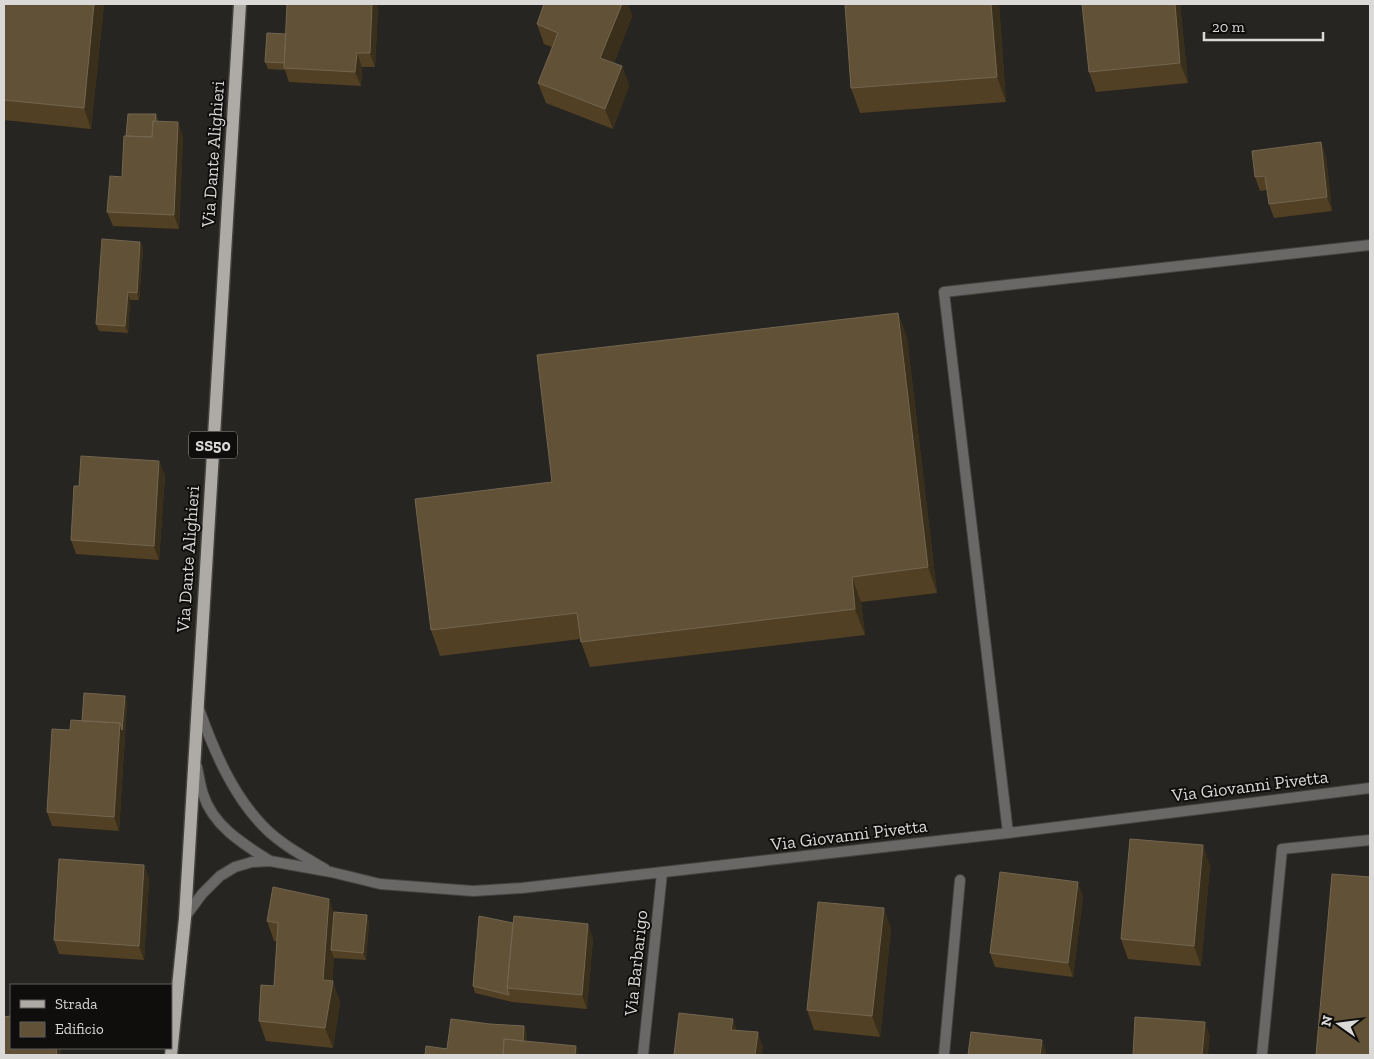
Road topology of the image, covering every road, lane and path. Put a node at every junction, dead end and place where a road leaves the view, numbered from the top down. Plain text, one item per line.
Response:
1 (240, 4) edge
2 (1370, 245) edge
3 (197, 704) junction
4 (194, 756) junction
5 (1370, 788) edge
6 (1008, 833) junction
7 (1370, 840) edge
8 (270, 861) junction
9 (330, 872) junction
10 (662, 873) junction
11 (960, 880) dead end
12 (185, 918) junction
13 (172, 1045) edge
14 (643, 1055) edge
15 (944, 1055) edge
16 (1262, 1055) edge

1 - 3 main road, Via Dante Alighieri / SS50
2 - 6 street
3 - 4 main road, Via Dante Alighieri / SS50
3 - 9 street, Via Giovanni Pivetta
4 - 8 street
4 - 12 main road, Via Dante Alighieri / SS50
5 - 6 street, Via Giovanni Pivetta
6 - 10 street, Via Giovanni Pivetta
7 - 16 street
8 - 9 street, Via Giovanni Pivetta
8 - 12 street, Via Giovanni Pivetta
9 - 10 street, Via Giovanni Pivetta
10 - 14 street, Via Barbarigo
11 - 15 street
12 - 13 main road, Via Dante Alighieri / SS50

